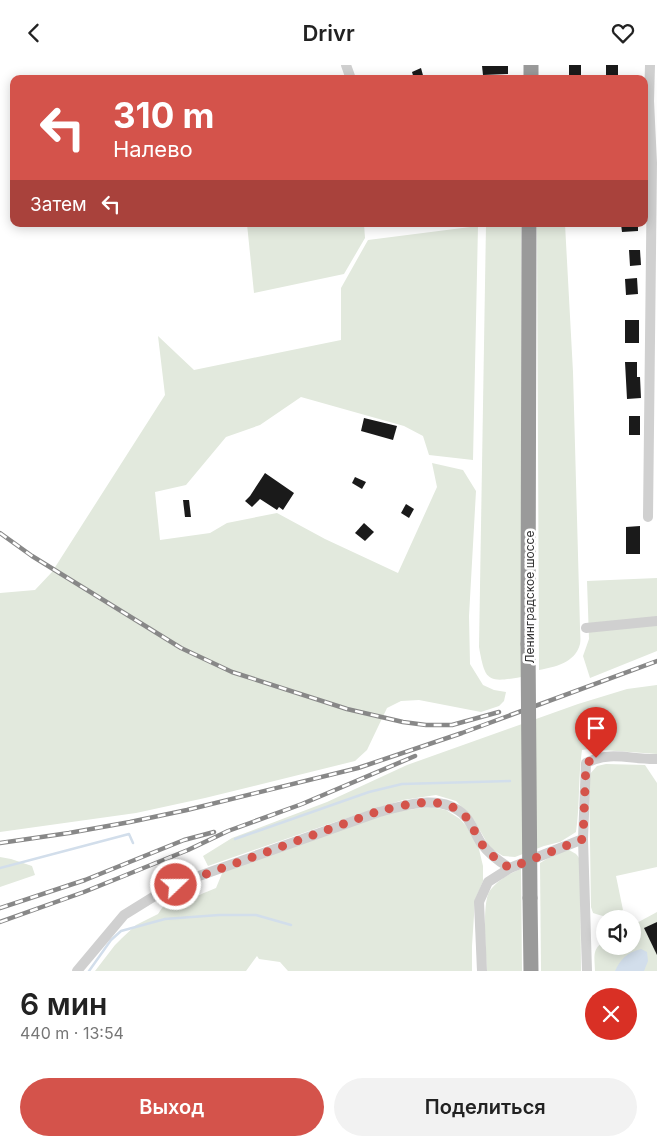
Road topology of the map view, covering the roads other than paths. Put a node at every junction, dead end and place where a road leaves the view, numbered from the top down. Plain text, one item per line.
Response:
1 (650, 65) edge
2 (651, 163) edge
3 (529, 227) edge
4 (648, 517) dead end
5 (657, 621) edge
6 (586, 628) dead end
7 (657, 759) edge
8 (583, 839) junction
9 (510, 868) junction
10 (77, 971) edge
11 (482, 971) edge
12 (531, 971) edge
13 (587, 971) edge

1 - 2 street
2 - 4 street
3 - 12 highway, Ленинградское шоссе, bridge
5 - 6 street
7 - 8 street
8 - 9 street
8 - 13 street
9 - 10 street
9 - 11 street

